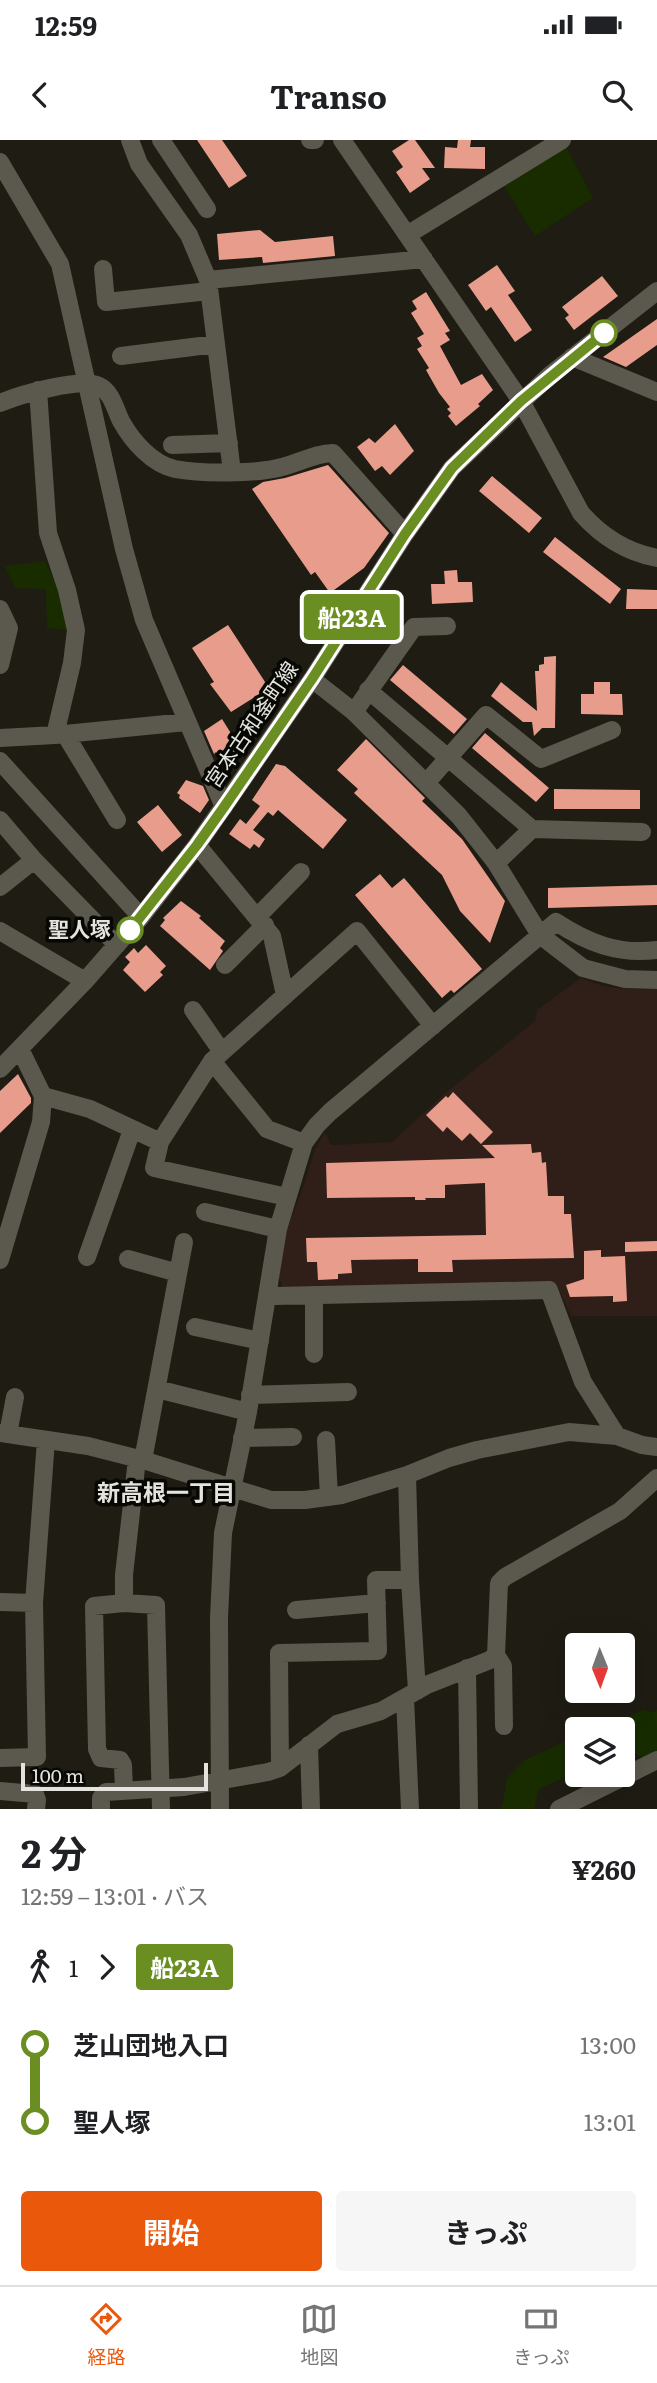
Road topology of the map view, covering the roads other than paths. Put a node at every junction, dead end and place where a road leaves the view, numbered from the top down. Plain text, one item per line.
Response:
1 (130, 140) edge
2 (160, 140) edge
3 (342, 140) edge
4 (562, 140) edge
5 (0, 162) edge
6 (206, 209) dead end
7 (407, 234) junction
8 (424, 259) junction
9 (103, 269) dead end
10 (209, 285) junction
11 (657, 291) edge
12 (216, 344) junction
13 (121, 356) dead end
14 (572, 358) junction
15 (87, 383) junction
16 (38, 390) junction
17 (657, 392) edge
18 (521, 401) junction
19 (0, 403) edge
20 (229, 443) junction
21 (172, 445) dead end
22 (232, 472) junction
23 (405, 534) junction
24 (657, 558) edge
25 (0, 609) edge
26 (447, 626) dead end
27 (0, 665) edge
28 (312, 679) junction
29 (368, 690) junction
30 (354, 712) junction
31 (186, 722) junction
32 (612, 730) dead end
33 (60, 734) junction
34 (0, 737) edge
35 (449, 758) junction
36 (0, 761) edge
37 (426, 783) junction
38 (224, 807) junction
39 (0, 820) edge
40 (117, 821) dead end
41 (532, 829) junction
42 (642, 832) dead end
43 (197, 845) junction
44 (34, 860) junction
45 (496, 863) junction
46 (302, 872) dead end
47 (0, 887) edge
48 (141, 917) junction
49 (261, 920) junction
50 (0, 931) edge
51 (540, 935) junction
52 (117, 945) junction
53 (657, 950) edge
54 (225, 965) dead end
55 (657, 980) edge
56 (85, 981) junction
57 (285, 995) junction
58 (193, 1010) dead end
59 (433, 1026) junction
60 (20, 1049) junction
61 (217, 1057) junction
62 (0, 1069) edge
63 (43, 1096) junction
64 (132, 1130) junction
65 (160, 1142) junction
66 (304, 1143) junction
67 (287, 1198) junction
68 (205, 1212) dead end
69 (278, 1229) junction
70 (3, 1239) edge
71 (184, 1242) dead end
72 (87, 1258) dead end
73 (128, 1259) dead end
74 (0, 1260) edge
75 (178, 1273) junction
76 (268, 1294) junction
77 (314, 1295) junction
78 (195, 1327) dead end
79 (260, 1341) junction
80 (314, 1354) dead end
81 (157, 1389) junction
82 (348, 1392) dead end
83 (15, 1397) dead end
84 (249, 1404) junction
85 (4, 1434) edge
86 (617, 1436) junction
87 (293, 1437) dead end
88 (242, 1438) junction
89 (46, 1440) junction
90 (326, 1440) dead end
91 (657, 1447) edge
92 (140, 1459) junction
93 (407, 1475) junction
94 (656, 1483) edge
95 (233, 1489) junction
96 (329, 1497) junction
97 (410, 1580) junction
98 (0, 1602) edge
99 (34, 1603) junction
100 (124, 1603) junction
101 (377, 1603) junction
102 (296, 1610) dead end
103 (496, 1655) junction
104 (467, 1668) junction
105 (411, 1694) junction
106 (504, 1726) dead end
107 (309, 1745) junction
108 (0, 1758) edge
109 (657, 1760) edge
110 (279, 1768) junction
111 (219, 1781) junction
112 (159, 1788) junction
113 (124, 1790) junction
114 (0, 1791) edge
115 (36, 1809) edge
116 (102, 1809) edge
117 (161, 1809) edge
118 (220, 1809) edge
119 (312, 1809) edge
120 (410, 1809) edge
121 (469, 1809) edge
122 (559, 1809) edge

1 - 10 street
2 - 6 street
3 - 7 street
4 - 7 street
5 - 15 street
7 - 8 street
8 - 10 street
8 - 18 street
9 - 10 street
10 - 12 street
11 - 14 street, 宮本古和釜町線
12 - 13 street
12 - 20 street
14 - 17 street
14 - 18 street, 宮本古和釜町線
15 - 16 street
15 - 22 street
15 - 31 street
16 - 19 street
16 - 33 street
18 - 23 street, 宮本古和釜町線
18 - 24 street
20 - 21 street
20 - 22 street
22 - 23 street
23 - 28 street, 宮本古和釜町線
25 - 27 street
26 - 29 street
28 - 30 street
28 - 38 street, 宮本古和釜町線
29 - 30 street
29 - 35 street
30 - 37 street
31 - 33 street
31 - 38 street
32 - 35 street
33 - 34 street
33 - 40 street
35 - 37 street
35 - 41 street
36 - 48 street
37 - 45 street
38 - 43 street, 宮本古和釜町線
39 - 44 street
41 - 42 street
41 - 45 street
43 - 48 street, 宮本古和釜町線
43 - 49 street
44 - 47 street
44 - 52 street
45 - 51 street
46 - 49 street
48 - 52 street, 宮本古和釜町線
49 - 54 street
49 - 57 street
50 - 56 street
51 - 53 street
51 - 55 street
51 - 59 street
52 - 56 street, 宮本古和釜町線
56 - 60 street, 宮本古和釜町線
57 - 59 street
57 - 61 street
58 - 61 street
59 - 66 street
60 - 62 street, 宮本古和釜町線
60 - 63 street
61 - 65 street
61 - 66 street
63 - 64 street
63 - 70 street
64 - 65 street
64 - 72 street
65 - 67 street
66 - 67 street
67 - 69 street
68 - 69 street
69 - 76 street
70 - 74 street
71 - 75 street
73 - 75 street
75 - 81 street
76 - 77 street
76 - 79 street
77 - 80 street
77 - 86 street
78 - 79 street
79 - 84 street
81 - 84 street
81 - 92 street
82 - 84 street
83 - 85 street
84 - 88 street
85 - 89 street
86 - 91 street
86 - 93 street
87 - 88 street
88 - 95 street
89 - 92 street
89 - 99 street
90 - 96 street
92 - 95 street
92 - 100 street
93 - 96 street
93 - 97 street
94 - 103 street
95 - 96 street
95 - 111 street
97 - 101 street
97 - 105 street
98 - 99 street
99 - 108 street
100 - 112 street
100 - 113 street
101 - 102 street
101 - 110 street
103 - 104 street
103 - 106 street
104 - 105 street
104 - 121 street
105 - 107 street
105 - 120 street
107 - 110 street
107 - 119 street
109 - 122 street
110 - 111 street
111 - 112 street
111 - 118 street
112 - 113 street
112 - 117 street
113 - 116 street
114 - 115 street

